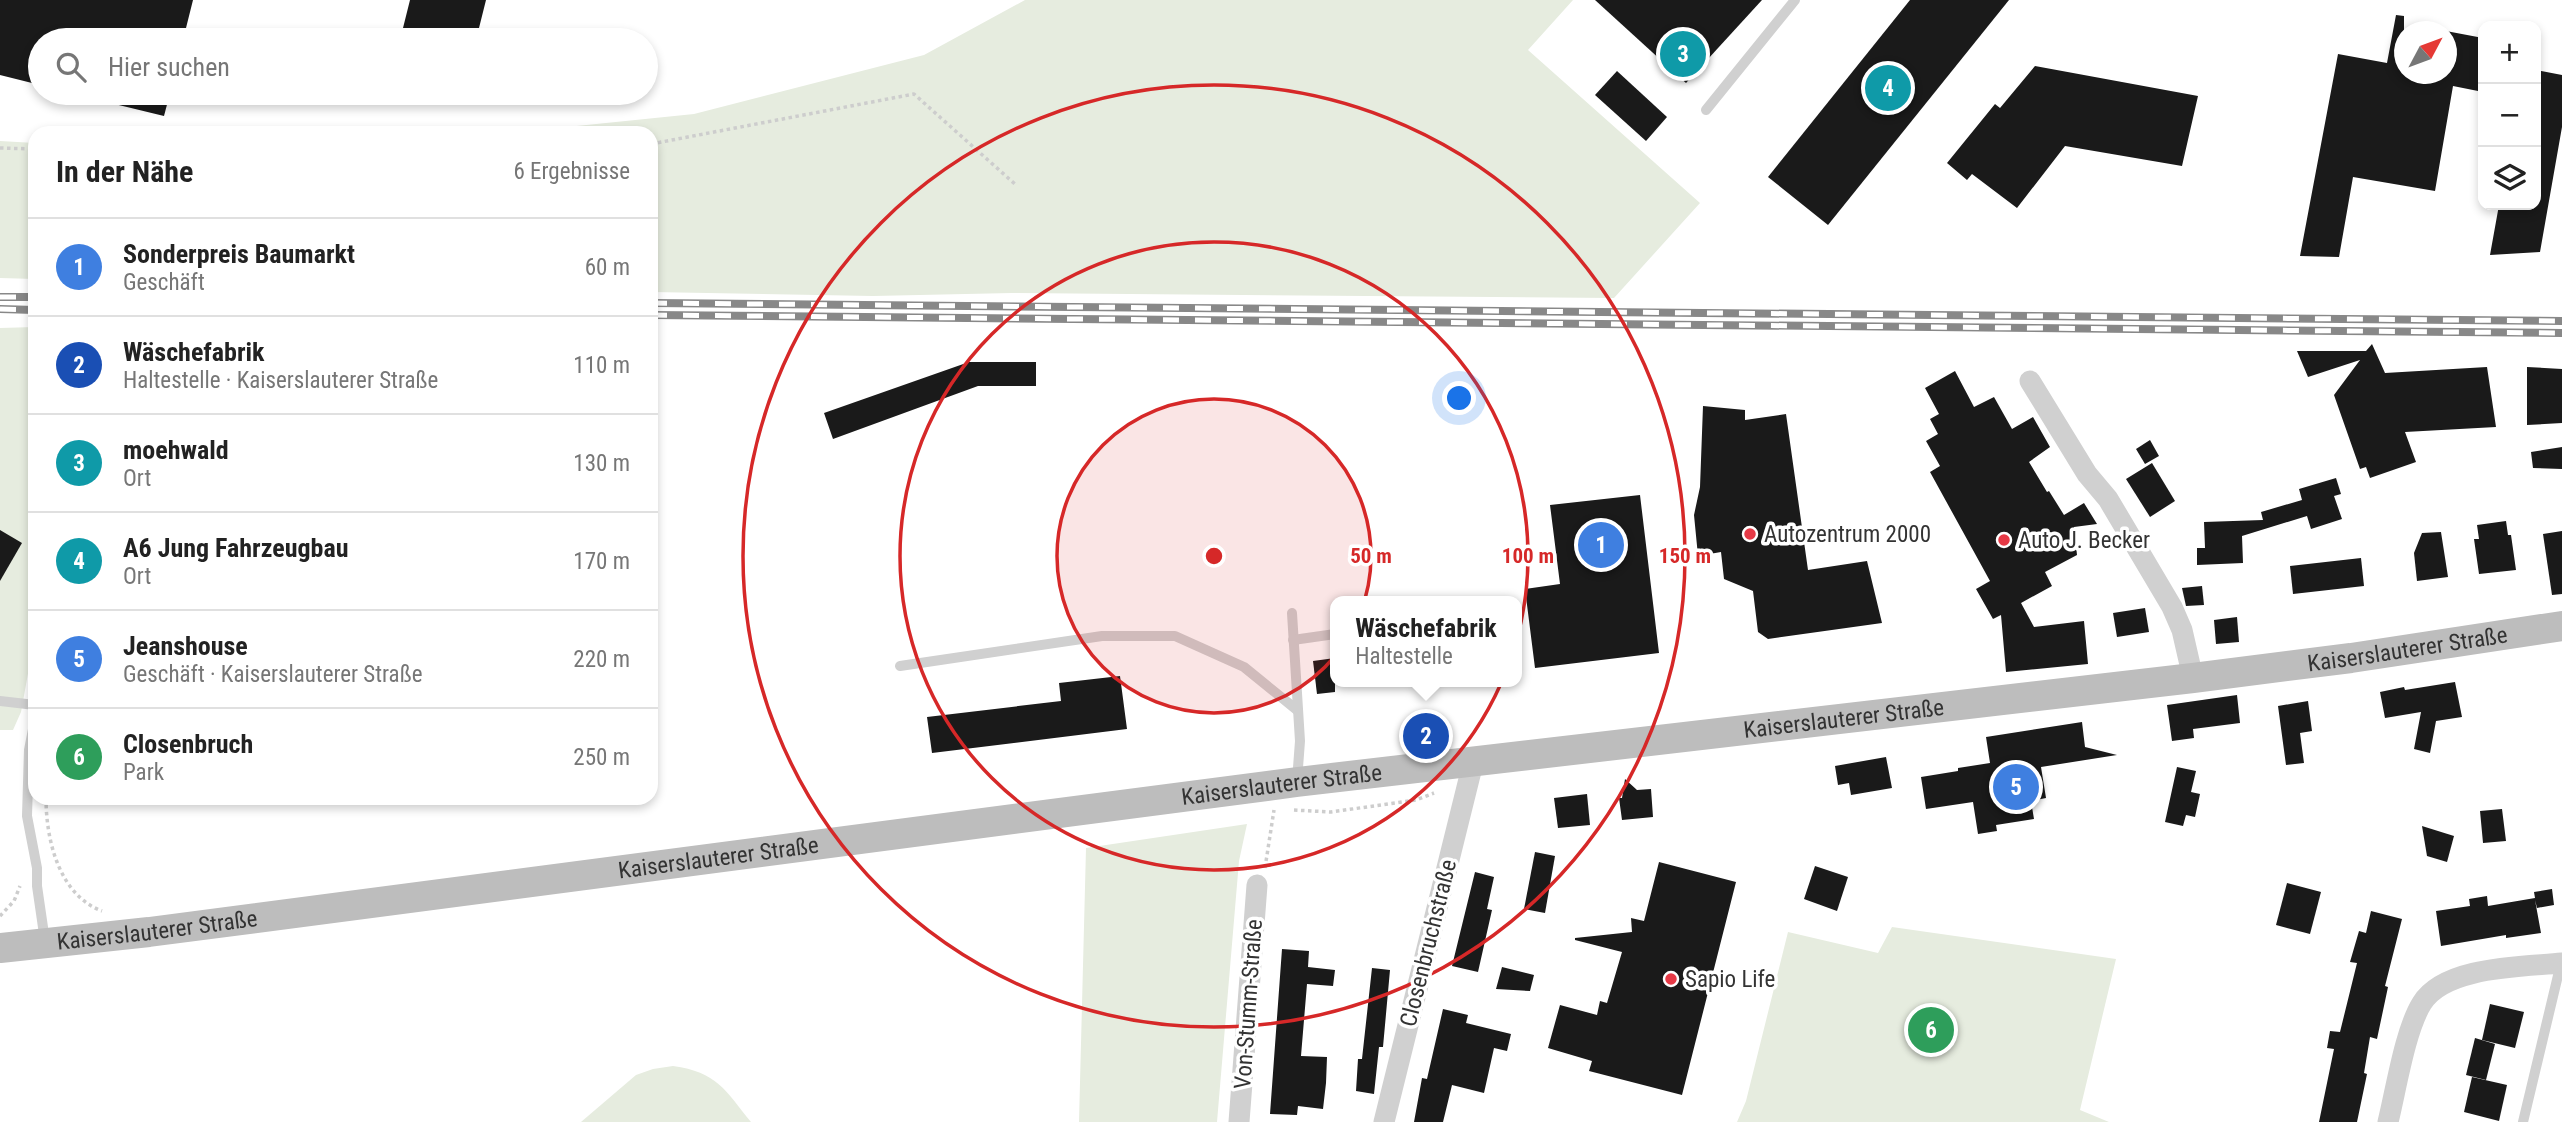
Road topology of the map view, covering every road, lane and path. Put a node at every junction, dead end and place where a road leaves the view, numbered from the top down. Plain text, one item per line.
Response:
1 (1795, 0) edge
2 (1706, 110) dead end
3 (658, 143) edge
4 (0, 148) edge
5 (28, 149) edge
6 (1016, 185) dead end
7 (2030, 381) dead end
8 (1292, 613) dead end
9 (2562, 626) edge
10 (1330, 635) edge
11 (1293, 640) junction
12 (900, 666) dead end
13 (2193, 678) junction
14 (0, 701) edge
15 (28, 704) edge
16 (1297, 710) junction
17 (28, 774) edge
18 (1471, 774) junction
19 (1297, 782) junction
20 (46, 805) edge
21 (1273, 811) junction
22 (58, 864) dead end
23 (37, 868) junction
24 (1257, 885) joint
25 (0, 916) edge
26 (45, 943) junction
27 (0, 948) edge
28 (2561, 963) edge
29 (1239, 1122) edge
30 (1384, 1122) edge
31 (2388, 1122) edge
32 (2523, 1122) edge

1 - 2 lane
3 - 6 path
4 - 5 path
7 - 13 street
8 - 11 lane
9 - 13 main road, Kaiserslauterer Straße
10 - 11 lane
11 - 16 lane
12 - 16 lane
13 - 18 main road, Kaiserslauterer Straße
14 - 15 lane
16 - 19 lane
17 - 23 lane
18 - 19 main road, Kaiserslauterer Straße
18 - 21 path
18 - 30 street, Closenbruchstraße
19 - 21 path
19 - 26 main road, Kaiserslauterer Straße
20 - 22 path
21 - 24 path
23 - 25 path
23 - 26 lane
24 - 29 street, Von-Stumm-Straße
26 - 27 main road, Kaiserslauterer Straße
28 - 31 street
28 - 32 lane

